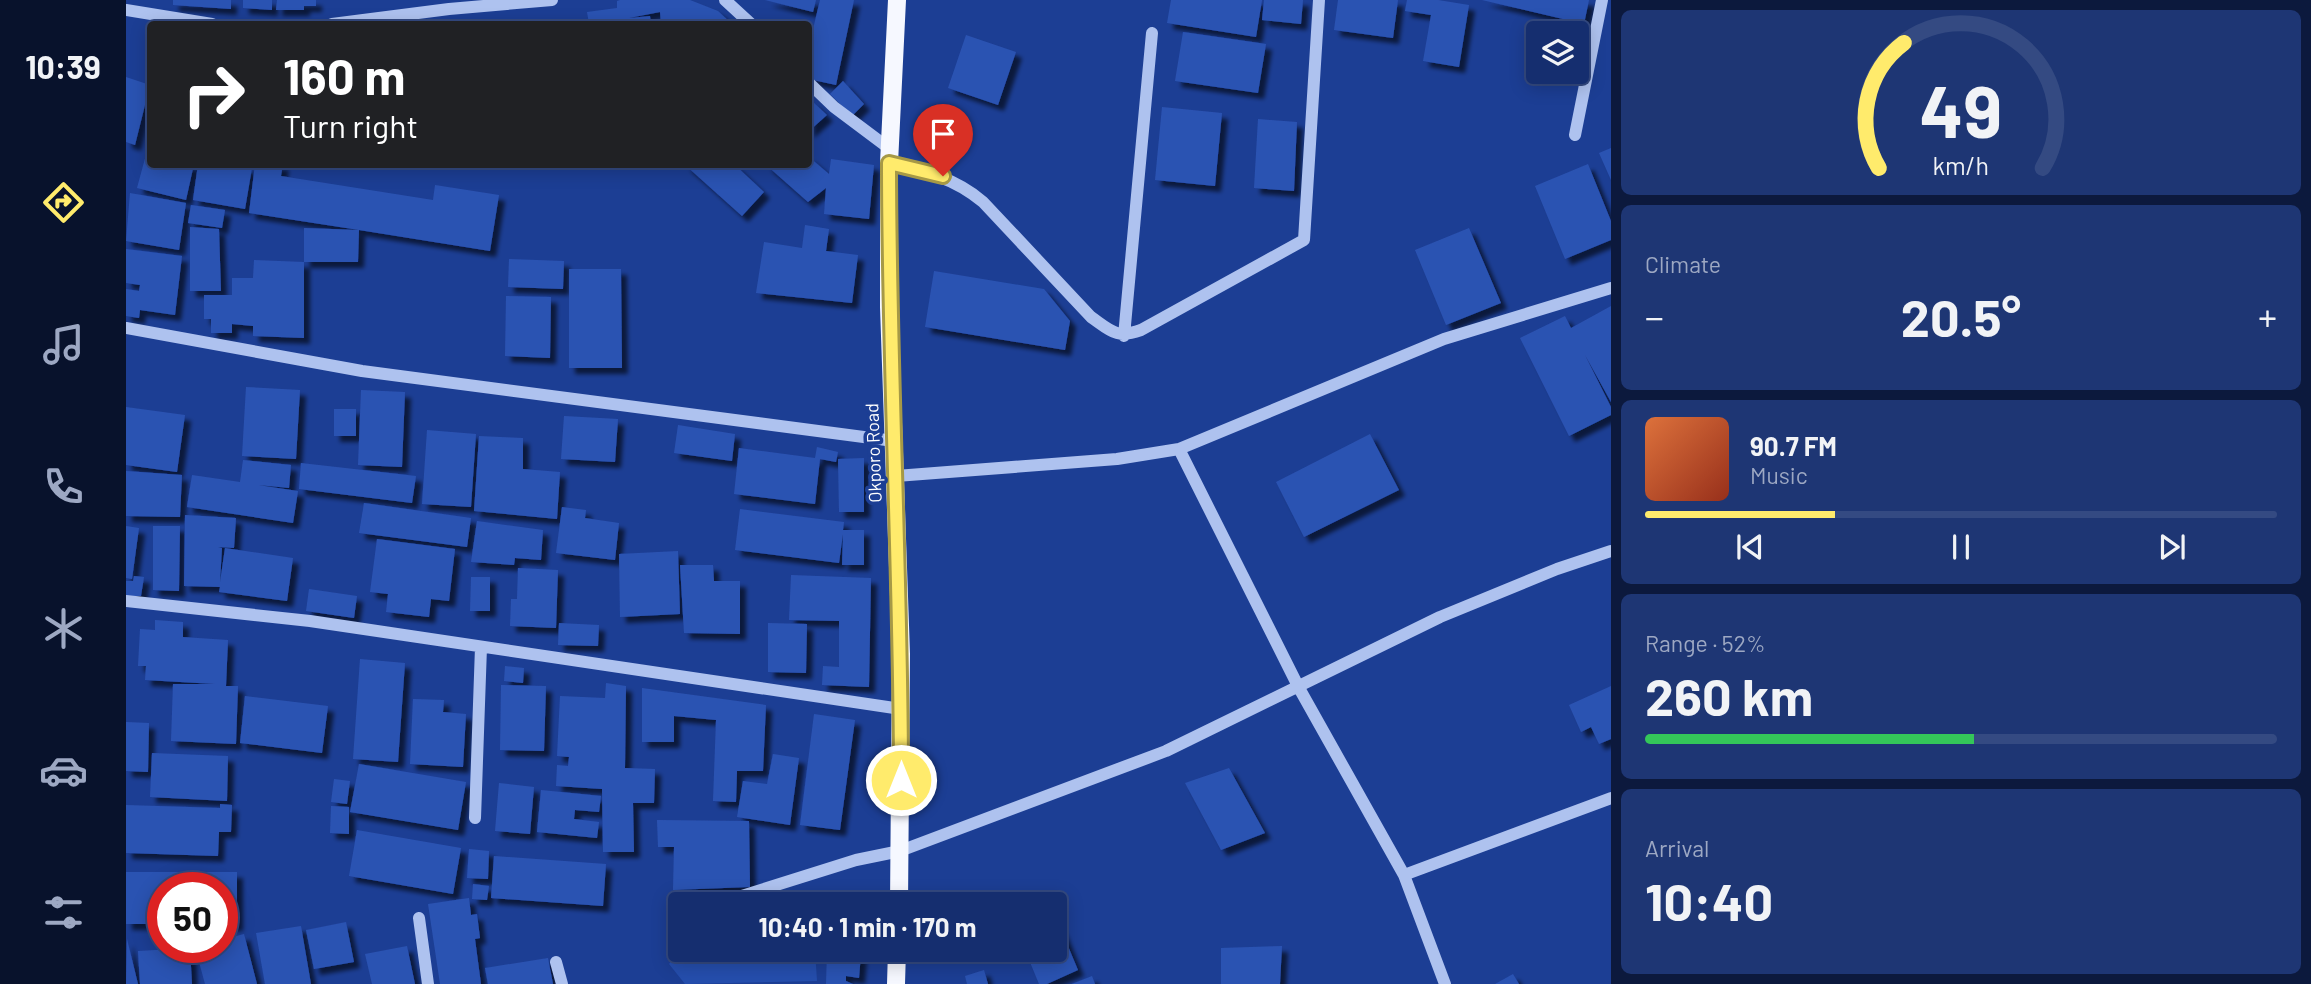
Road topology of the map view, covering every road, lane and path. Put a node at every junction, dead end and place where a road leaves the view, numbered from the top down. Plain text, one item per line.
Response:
1 (552, 0) edge
2 (725, 0) edge
3 (897, 0) edge
4 (1319, 0) edge
5 (1602, 0) edge
6 (525, 1) edge
7 (126, 10) edge
8 (194, 21) edge
9 (357, 21) edge
10 (748, 21) edge
11 (1152, 33) dead end
12 (812, 86) edge
13 (1575, 135) dead end
14 (889, 156) junction
15 (1611, 288) edge
16 (126, 328) edge
17 (1124, 336) junction
18 (894, 441) junction
19 (1179, 449) junction
20 (895, 476) junction
21 (1611, 551) edge
22 (126, 601) edge
23 (481, 647) junction
24 (1299, 688) junction
25 (901, 709) junction
26 (1611, 798) edge
27 (475, 818) dead end
28 (900, 851) junction
29 (1404, 876) junction
30 (754, 892) edge
31 (899, 892) edge
32 (419, 918) dead end
33 (556, 962) dead end
34 (897, 962) edge
35 (428, 984) edge
36 (562, 984) edge
37 (896, 984) edge
38 (1445, 984) edge

1 - 6 street
2 - 10 street
3 - 14 main road, Okporo Road
4 - 17 street
5 - 13 street
6 - 9 street
7 - 8 street
11 - 17 street
12 - 14 street
14 - 17 street
14 - 18 main road, Okporo Road
15 - 19 street
16 - 18 street
18 - 20 main road, Okporo Road
19 - 20 street
19 - 24 street
20 - 25 main road, Okporo Road
21 - 24 street
22 - 23 street
23 - 25 street
23 - 27 street
24 - 28 street
24 - 29 street
25 - 28 main road, Okporo Road
26 - 29 street
28 - 30 street
28 - 31 main road, Okporo Road
29 - 38 street
32 - 35 street
33 - 36 street
34 - 37 main road

